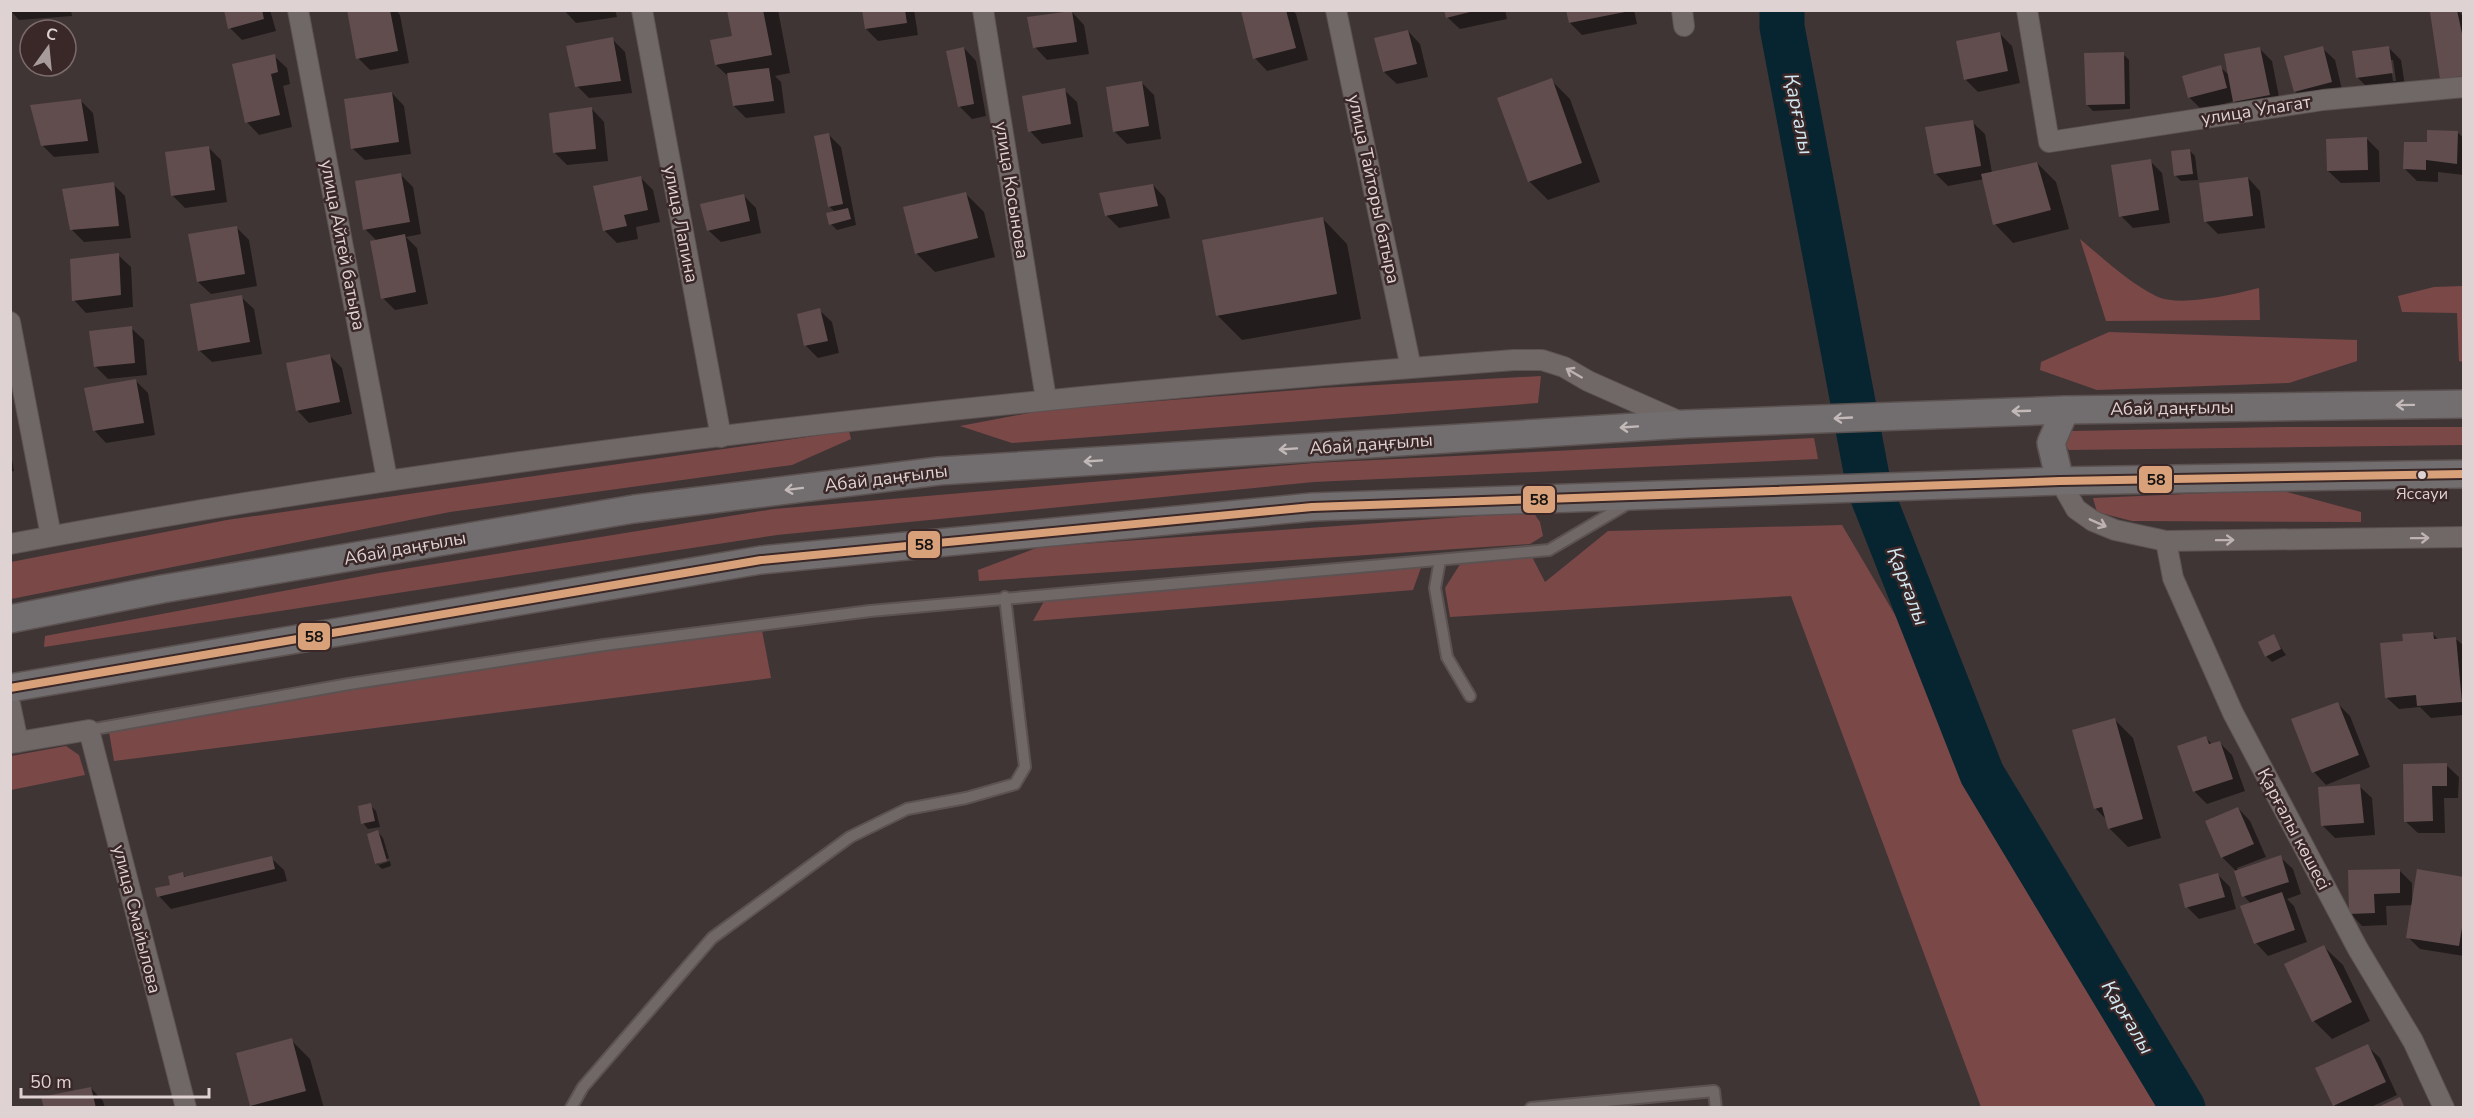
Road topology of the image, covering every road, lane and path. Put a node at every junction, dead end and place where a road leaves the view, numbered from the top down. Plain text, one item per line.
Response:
1 (298, 10) edge
2 (642, 10) edge
3 (983, 10) edge
4 (1335, 10) edge
5 (2027, 10) edge
6 (2463, 87) edge
7 (10, 322) edge
8 (1411, 368) junction
9 (1046, 399) junction
10 (2463, 404) edge
11 (2065, 410) junction
12 (1685, 424) junction
13 (721, 437) junction
14 (2463, 474) edge
15 (387, 479) junction
16 (2060, 481) junction
17 (1644, 493) junction
18 (51, 536) junction
19 (2463, 537) edge
20 (2166, 541) junction
21 (10, 544) edge
22 (1440, 560) junction
23 (1005, 597) junction
24 (10, 619) edge
25 (10, 688) edge
26 (1470, 696) dead end
27 (10, 704) edge
28 (88, 730) junction
29 (14, 742) edge
30 (186, 1107) edge
31 (571, 1107) edge
32 (1531, 1107) edge
33 (1716, 1107) edge
34 (2444, 1107) edge

1 - 15 street, улица Айтей батыра
2 - 13 street, улица Лапина
3 - 9 street, улица Косынова
4 - 8 street, улица Тайторы батыра
5 - 6 street, улица Улагат
7 - 18 street
8 - 9 street
12 -> 8 street
9 - 13 street
10 -> 11 main road, Абай даңғылы
11 -> 12 main road, Абай даңғылы
11 - 16 main road
12 -> 24 main road, Абай даңғылы
13 - 15 street
14 - 16 main road
15 - 18 street
16 - 17 main road
16 -> 20 street
17 - 22 lane
17 - 25 main road
18 - 21 street
20 -> 19 street
20 - 34 street, Қарғалы көшесі
22 - 23 lane
22 - 26 lane
23 - 28 lane
23 - 31 lane
27 - 29 street
28 - 29 street
28 - 30 street, улица Смайылова
32 - 33 lane

